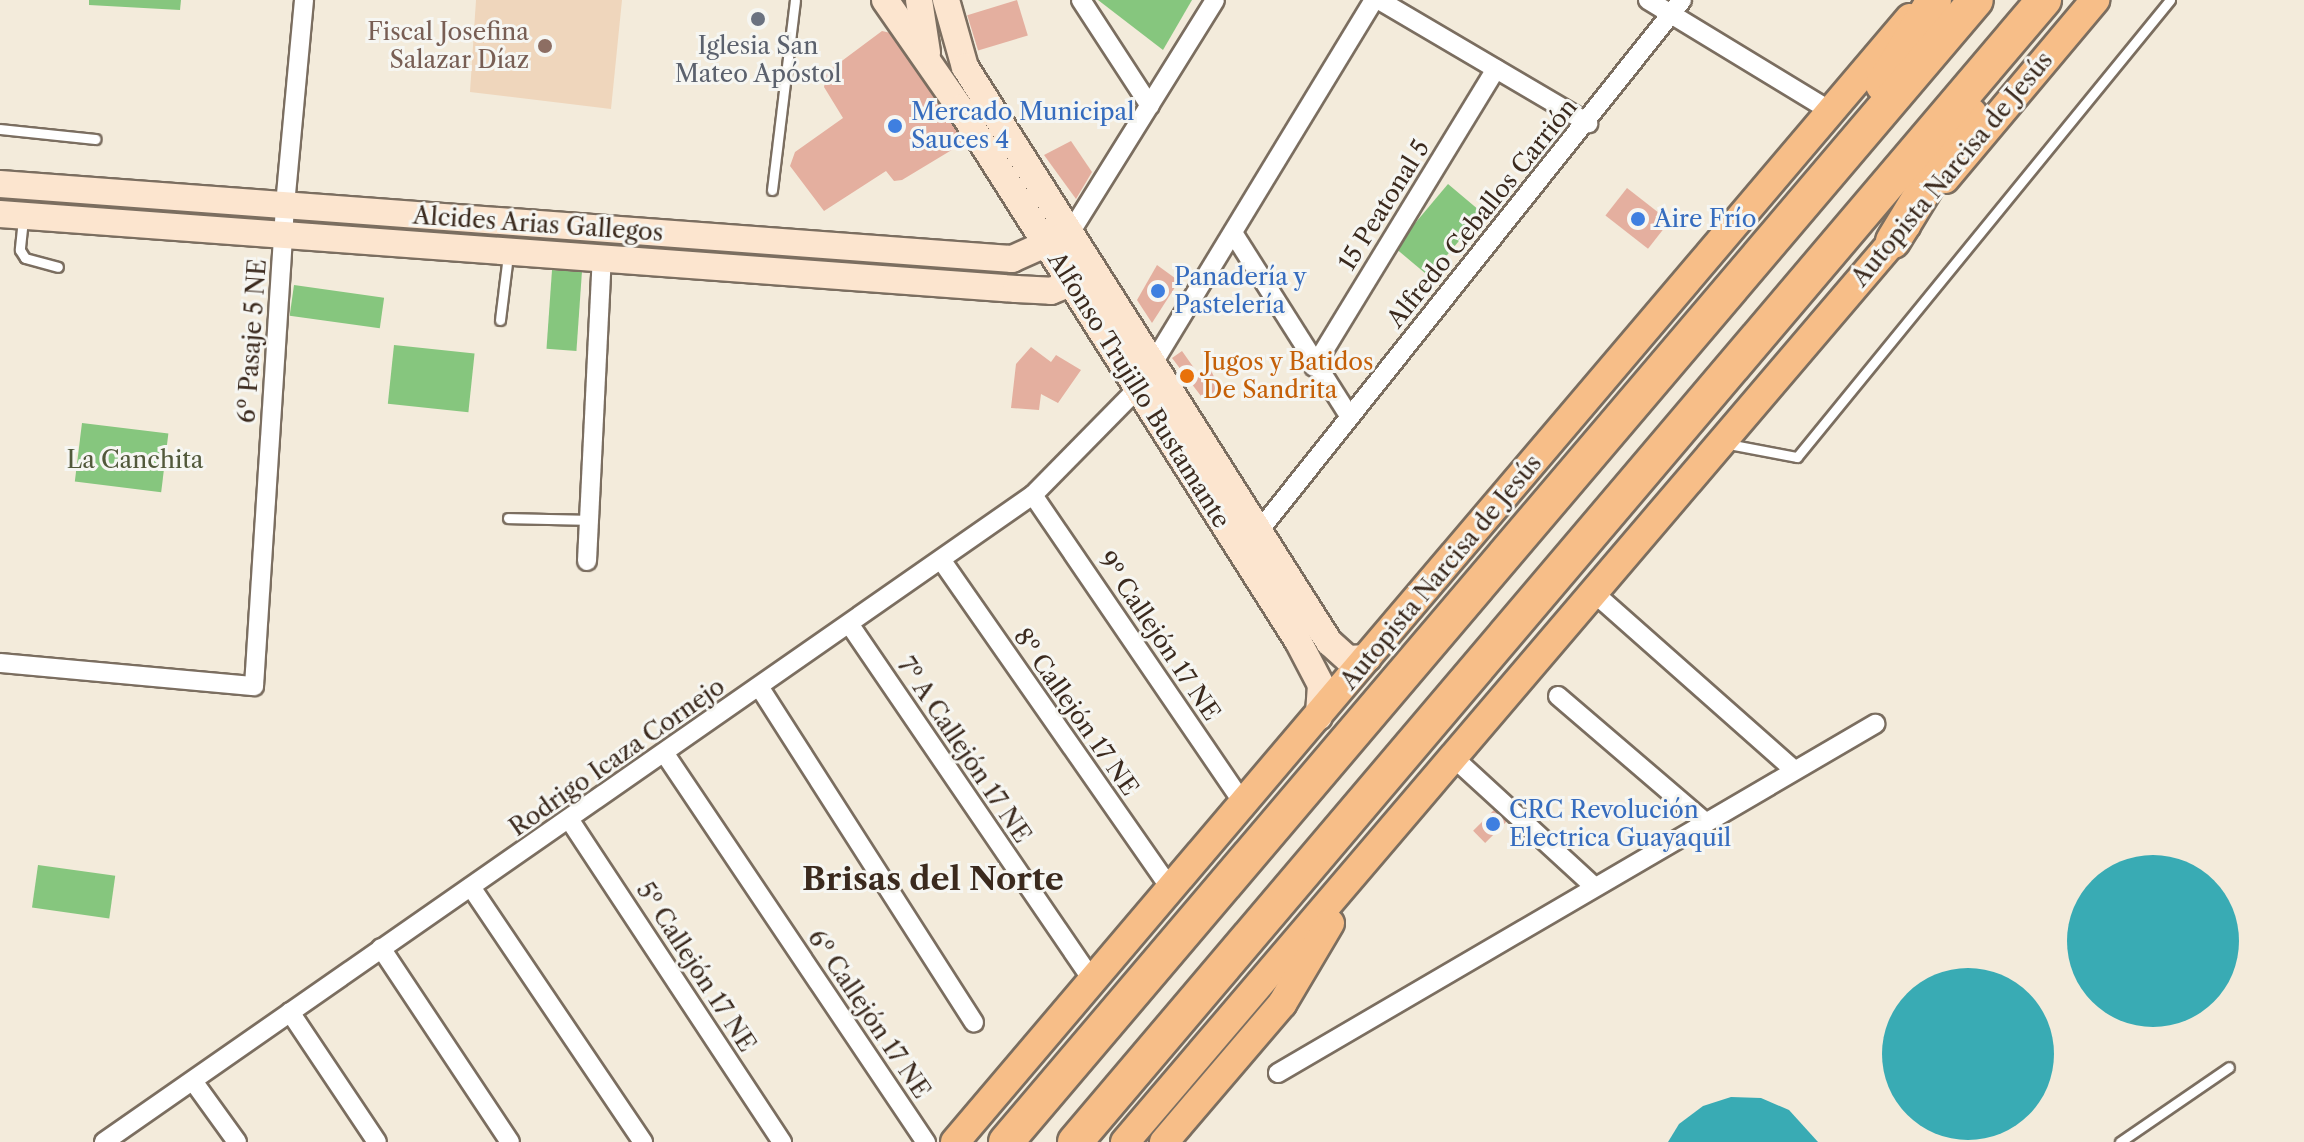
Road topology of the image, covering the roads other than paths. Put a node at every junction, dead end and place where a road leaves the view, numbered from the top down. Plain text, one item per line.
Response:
1 (304, 0) edge
2 (795, 0) edge
3 (885, 0) edge
4 (919, 0) edge
5 (946, 0) edge
6 (1081, 0) edge
7 (1215, 0) edge
8 (1376, 0) edge
9 (1648, 0) edge
10 (1925, 0) edge
11 (1934, 0) edge
12 (1976, 0) edge
13 (2095, 0) edge
14 (2170, 0) edge
15 (1676, 7) edge
16 (2037, 9) edge
17 (1496, 69) junction
18 (935, 70) junction
19 (1150, 106) junction
20 (1832, 112) junction
21 (1588, 123) junction
22 (0, 129) edge
23 (95, 139) dead end
24 (1824, 182) junction
25 (0, 184) edge
26 (772, 190) dead end
27 (285, 205) junction
28 (12, 214) edge
29 (283, 234) junction
30 (1235, 236) junction
31 (1059, 240) junction
32 (1893, 241) junction
33 (508, 251) junction
34 (602, 258) junction
35 (58, 267) dead end
36 (1071, 283) junction
37 (500, 320) dead end
38 (1154, 364) junction
39 (1314, 367) junction
40 (1138, 388) junction
41 (1348, 414) junction
42 (1721, 442) junction
43 (1033, 495) junction
44 (508, 518) dead end
45 (589, 520) junction
46 (1259, 531) junction
47 (587, 561) dead end
48 (942, 561) junction
49 (1593, 592) junction
50 (850, 625) junction
51 (1368, 658) junction
52 (0, 663) edge
53 (760, 688) junction
54 (1558, 696) dead end
55 (1319, 717) junction
56 (1875, 724) dead end
57 (665, 754) junction
58 (1454, 758) junction
59 (1793, 769) junction
60 (1244, 804) junction
61 (569, 819) junction
62 (1706, 823) junction
63 (1368, 860) junction
64 (471, 887) junction
65 (1595, 887) junction
66 (1171, 889) junction
67 (381, 948) junction
68 (1093, 981) junction
69 (290, 1012) junction
70 (974, 1022) dead end
71 (2229, 1067) dead end
72 (1278, 1073) dead end
73 (193, 1081) junction
74 (108, 1141) edge
75 (237, 1142) edge
76 (377, 1142) edge
77 (510, 1142) edge
78 (643, 1142) edge
79 (782, 1142) edge
80 (926, 1142) edge
81 (955, 1142) edge
82 (1006, 1142) edge
83 (1075, 1142) edge
84 (1125, 1142) edge
85 (1164, 1142) edge
86 (2120, 1142) edge

1 - 27 street, 6º Pasaje 5 NE
2 - 26 lane
3 - 18 street
4 - 18 street
5 - 31 street, Alfonso Trujillo Bustamante
6 - 19 street
7 - 19 street
8 - 17 street
8 - 30 street, Rodrigo Icaza Cornejo
9 - 15 street
10 - 20 main road, Autopista Narcisa de Jesús
11 - 24 highway
12 - 24 highway, Autopista Narcisa de Jesús
13 - 32 main road, Autopista Narcisa de Jesús
14 - 42 lane
15 - 20 street
15 - 21 street, Alfredo Ceballos Carrión
16 - 32 highway
16 - 83 highway, Autopista Narcisa de Jesús
17 - 21 street
17 - 39 street, 15 Peatonal 5
18 - 31 street, Alfonso Trujillo Bustamante
19 - 31 street
20 - 51 main road, Autopista Narcisa de Jesús
21 - 41 street, Alfredo Ceballos Carrión
22 - 23 lane
24 - 82 highway, Autopista Narcisa de Jesús
25 - 27 street, Alcides Arias Gallegos
27 - 29 street, 6º Pasaje 5 NE
27 - 31 street, Alcides Arias Gallegos
28 - 29 street, Alcides Arias Gallegos
28 - 35 lane
29 - 33 street, Alcides Arias Gallegos
29 - 52 street, 6º Pasaje 5 NE
30 - 38 street, Rodrigo Icaza Cornejo
30 - 39 street
31 - 36 street, Alfonso Trujillo Bustamante
31 - 38 street, Alfonso Trujillo Bustamante
32 - 42 main road, Autopista Narcisa de Jesús
33 - 34 street, Alcides Arias Gallegos
33 - 37 lane
34 - 36 street, Alcides Arias Gallegos
34 - 45 street
36 - 40 street, Alfonso Trujillo Bustamante
38 - 40 street, Rodrigo Icaza Cornejo
38 - 46 street, Alfonso Trujillo Bustamante
39 - 41 street
40 - 43 street, Rodrigo Icaza Cornejo
40 - 55 street, Alfonso Trujillo Bustamante
41 - 46 street, Alfredo Ceballos Carrión
42 - 49 main road, Autopista Narcisa de Jesús
43 - 48 street, Rodrigo Icaza Cornejo
43 - 60 street, 9º Callejón 17 NE
44 - 45 lane
45 - 47 street
46 - 51 street, Alfonso Trujillo Bustamante
48 - 50 street, Rodrigo Icaza Cornejo
48 - 66 street, 8º Callejón 17 NE
49 - 58 main road, Autopista Narcisa de Jesús
49 - 59 street
50 - 53 street, Rodrigo Icaza Cornejo
50 - 68 street, 7º A Callejón 17 NE
51 - 55 main road, Autopista Narcisa de Jesús
53 - 57 street, Rodrigo Icaza Cornejo
53 - 70 street
54 - 62 street
55 - 60 main road, Autopista Narcisa de Jesús
56 - 59 street
57 - 61 street, Rodrigo Icaza Cornejo
57 - 80 street, 6º Callejón 17 NE
58 - 63 main road, Autopista Narcisa de Jesús
58 - 65 street
59 - 62 street
60 - 66 main road, Autopista Narcisa de Jesús
61 - 64 street, Rodrigo Icaza Cornejo
61 - 79 street, 5º Callejón 17 NE
62 - 65 street
63 - 84 main road, Autopista Narcisa de Jesús
63 - 85 main road
64 - 67 street, Rodrigo Icaza Cornejo
64 - 78 street
65 - 72 street
66 - 68 main road, Autopista Narcisa de Jesús
67 - 69 street, Rodrigo Icaza Cornejo
67 - 77 street
68 - 81 main road, Autopista Narcisa de Jesús
69 - 73 street, Rodrigo Icaza Cornejo
69 - 76 street
71 - 86 lane
73 - 74 street, Rodrigo Icaza Cornejo
73 - 75 street

